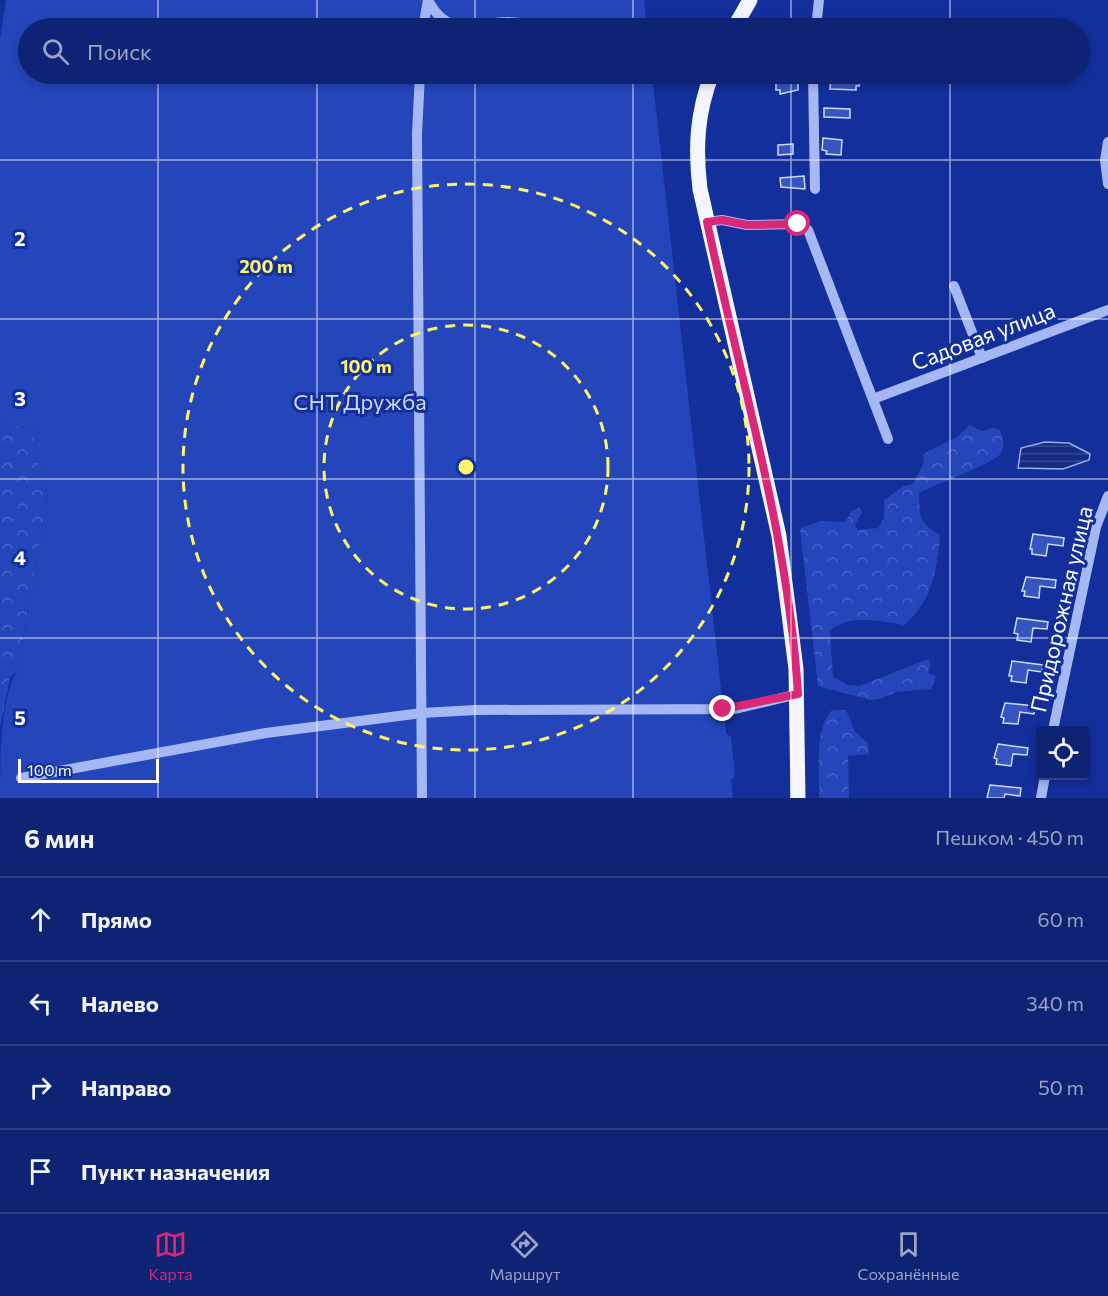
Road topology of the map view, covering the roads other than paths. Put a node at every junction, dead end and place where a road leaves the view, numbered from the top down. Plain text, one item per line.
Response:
1 (750, 0) edge
2 (819, 0) edge
3 (425, 18) edge
4 (441, 18) edge
5 (740, 18) edge
6 (817, 18) edge
7 (420, 84) edge
8 (708, 84) edge
9 (813, 84) edge
10 (1108, 142) edge
11 (1108, 184) edge
12 (815, 189) dead end
13 (707, 222) junction
14 (954, 286) dead end
15 (1108, 310) edge
16 (982, 358) junction
17 (873, 399) junction
18 (888, 439) dead end
19 (1108, 496) edge
20 (798, 694) junction
21 (422, 713) junction
22 (1054, 726) edge
23 (21, 778) dead end
24 (1044, 780) edge
25 (422, 798) edge
26 (798, 798) edge
27 (1041, 798) edge

1 - 5 main road
2 - 6 street
3 - 4 street
7 - 21 street
8 - 13 main road
9 - 12 street
10 - 11 street
13 - 17 street
13 - 20 main road
14 - 16 street
15 - 16 street, Садовая улица
16 - 17 street, Садовая улица
17 - 18 street
19 - 22 street, Придорожная улица
20 - 21 street
20 - 26 main road
21 - 23 street
21 - 25 street
24 - 27 street

